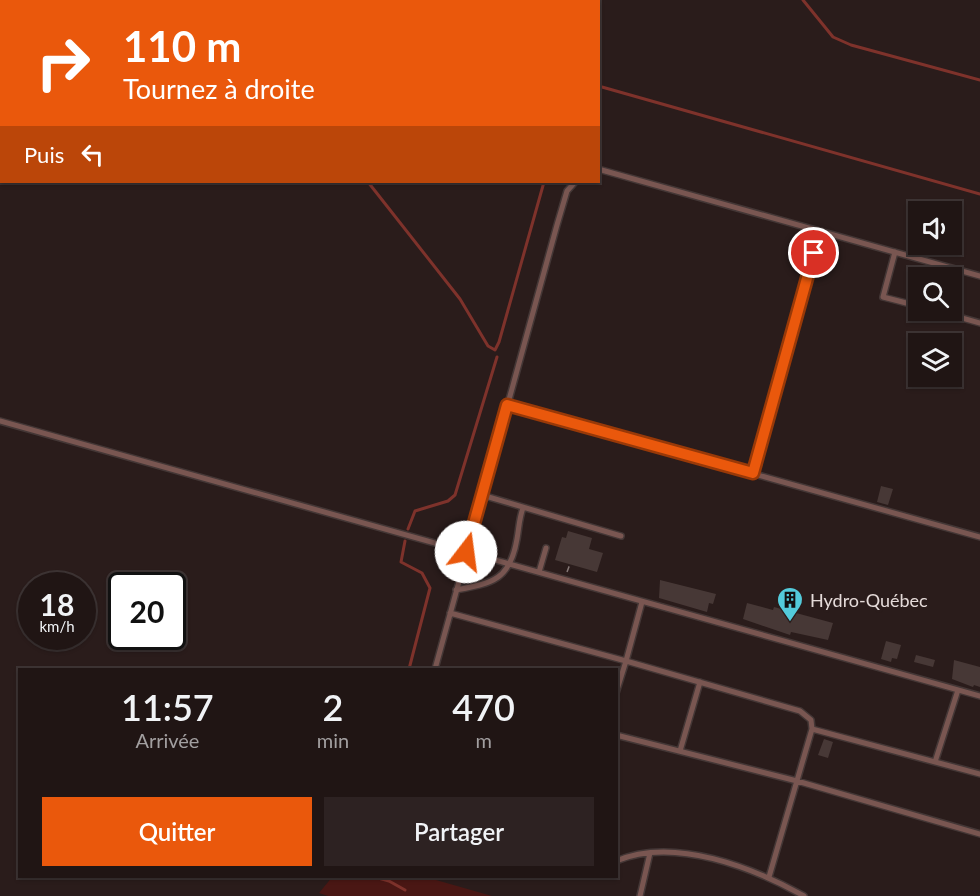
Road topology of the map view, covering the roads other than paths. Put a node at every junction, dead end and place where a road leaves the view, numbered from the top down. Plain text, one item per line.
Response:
1 (600, 170) edge
2 (574, 183) edge
3 (821, 231) junction
4 (896, 252) junction
5 (980, 276) edge
6 (908, 303) edge
7 (962, 318) edge
8 (980, 323) edge
9 (507, 405) junction
10 (0, 421) edge
11 (753, 473) junction
12 (482, 495) junction
13 (524, 508) junction
14 (621, 536) dead end
15 (980, 537) edge
16 (546, 548) dead end
17 (466, 552) junction
18 (509, 563) junction
19 (539, 572) junction
20 (456, 590) junction
21 (642, 602) junction
22 (450, 613) junction
23 (626, 661) junction
24 (435, 668) edge
25 (700, 682) junction
26 (618, 687) edge
27 (958, 690) junction
28 (980, 696) edge
29 (812, 729) junction
30 (618, 736) edge
31 (680, 751) junction
32 (935, 762) junction
33 (980, 774) edge
34 (797, 781) junction
35 (980, 834) edge
36 (651, 853) junction
37 (618, 860) edge
38 (770, 877) junction
39 (640, 896) edge
40 (804, 896) edge

1 - 3 lane
2 - 9 lane
3 - 4 lane
3 - 11 lane
4 - 5 lane
4 - 6 lane
7 - 8 lane
9 - 11 lane
9 - 12 lane
10 - 17 lane
11 - 15 lane
12 - 13 lane
12 - 17 lane
13 - 14 lane
13 - 18 lane
16 - 19 lane
17 - 18 lane
17 - 20 lane
18 - 19 lane
18 - 20 lane
19 - 21 lane
20 - 22 lane
21 - 23 lane
21 - 27 lane
22 - 23 lane
22 - 24 lane
23 - 25 lane
23 - 26 lane
25 - 29 lane
25 - 31 lane
27 - 28 lane
27 - 32 lane
29 - 32 lane
29 - 34 lane
30 - 31 lane
31 - 34 lane
32 - 33 lane
34 - 35 lane
34 - 38 lane
36 - 37 lane
36 - 38 lane
36 - 39 lane
38 - 40 lane

